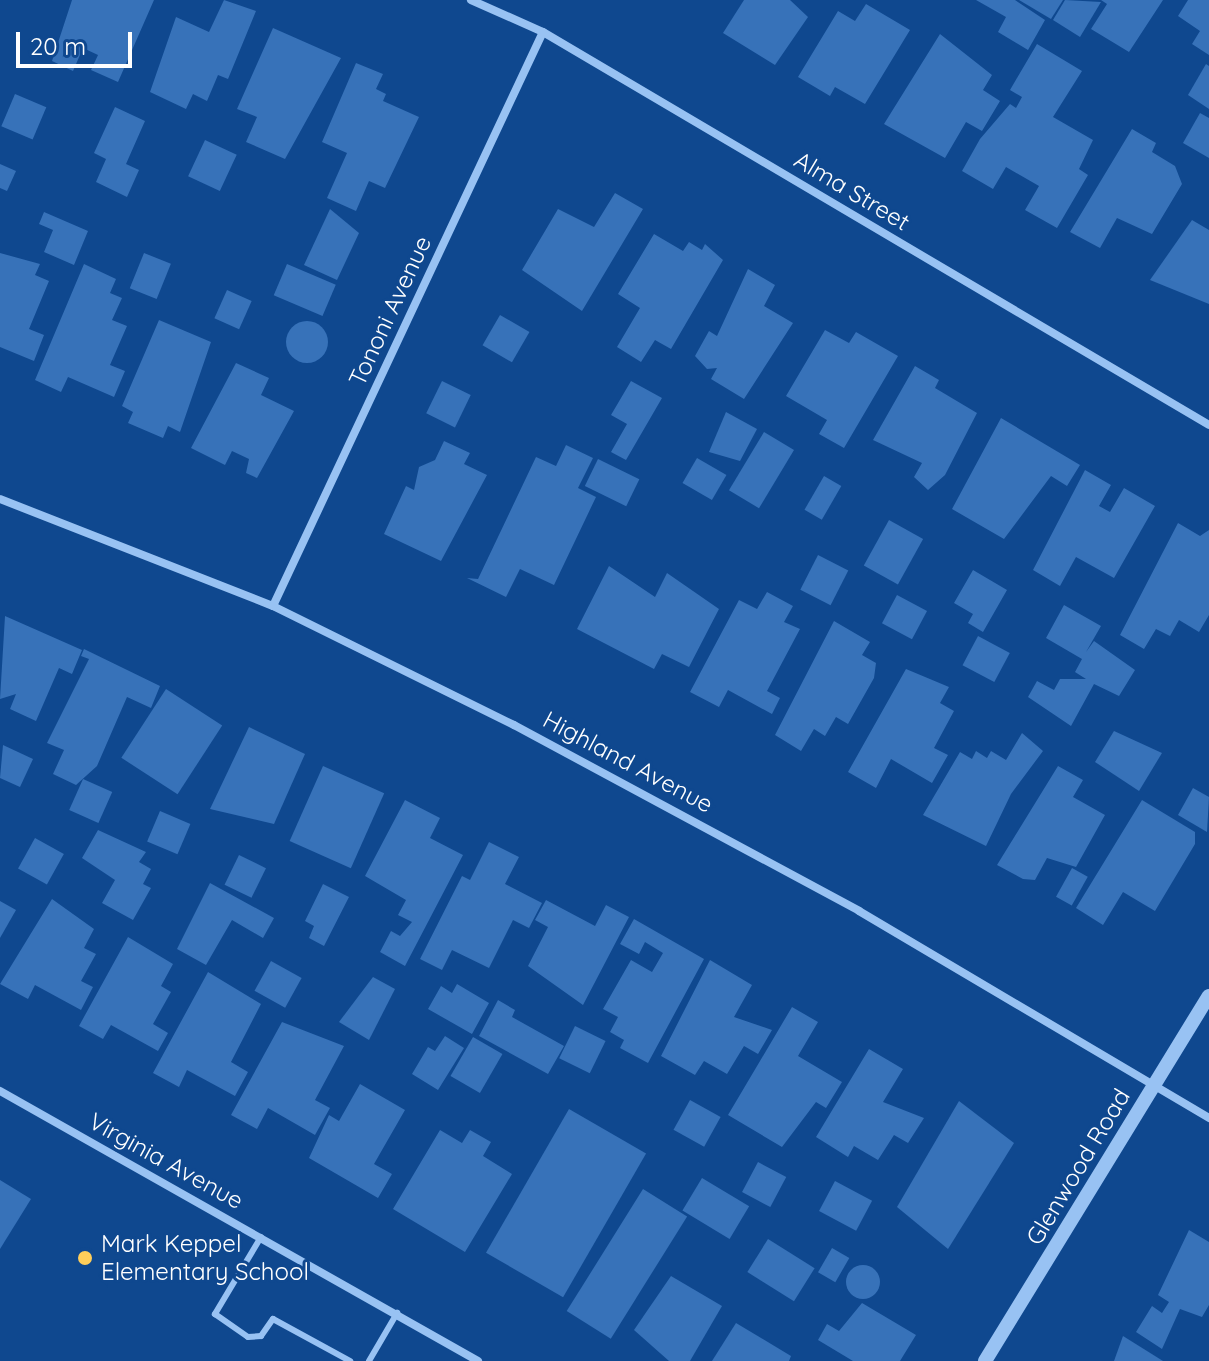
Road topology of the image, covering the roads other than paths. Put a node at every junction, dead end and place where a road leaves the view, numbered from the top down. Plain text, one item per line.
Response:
1 (471, 0) edge
2 (543, 32) junction
3 (1209, 425) edge
4 (0, 499) edge
5 (273, 606) junction
6 (1209, 996) edge
7 (1153, 1086) junction
8 (0, 1091) edge
9 (1209, 1118) edge
10 (261, 1237) junction
11 (397, 1313) junction
12 (350, 1361) edge
13 (369, 1361) edge
14 (478, 1361) edge
15 (985, 1361) edge

1 - 2 street, Alma Street
2 - 3 street, Alma Street
2 - 5 street, Tononi Avenue
4 - 5 street, Highland Avenue
5 - 7 street, Highland Avenue
6 - 7 street, Glenwood Road
7 - 9 street, Highland Avenue
7 - 15 street, Glenwood Road
8 - 10 street, Virginia Avenue
10 - 11 street, Virginia Avenue
10 - 12 lane
11 - 13 lane
11 - 14 street, Virginia Avenue

